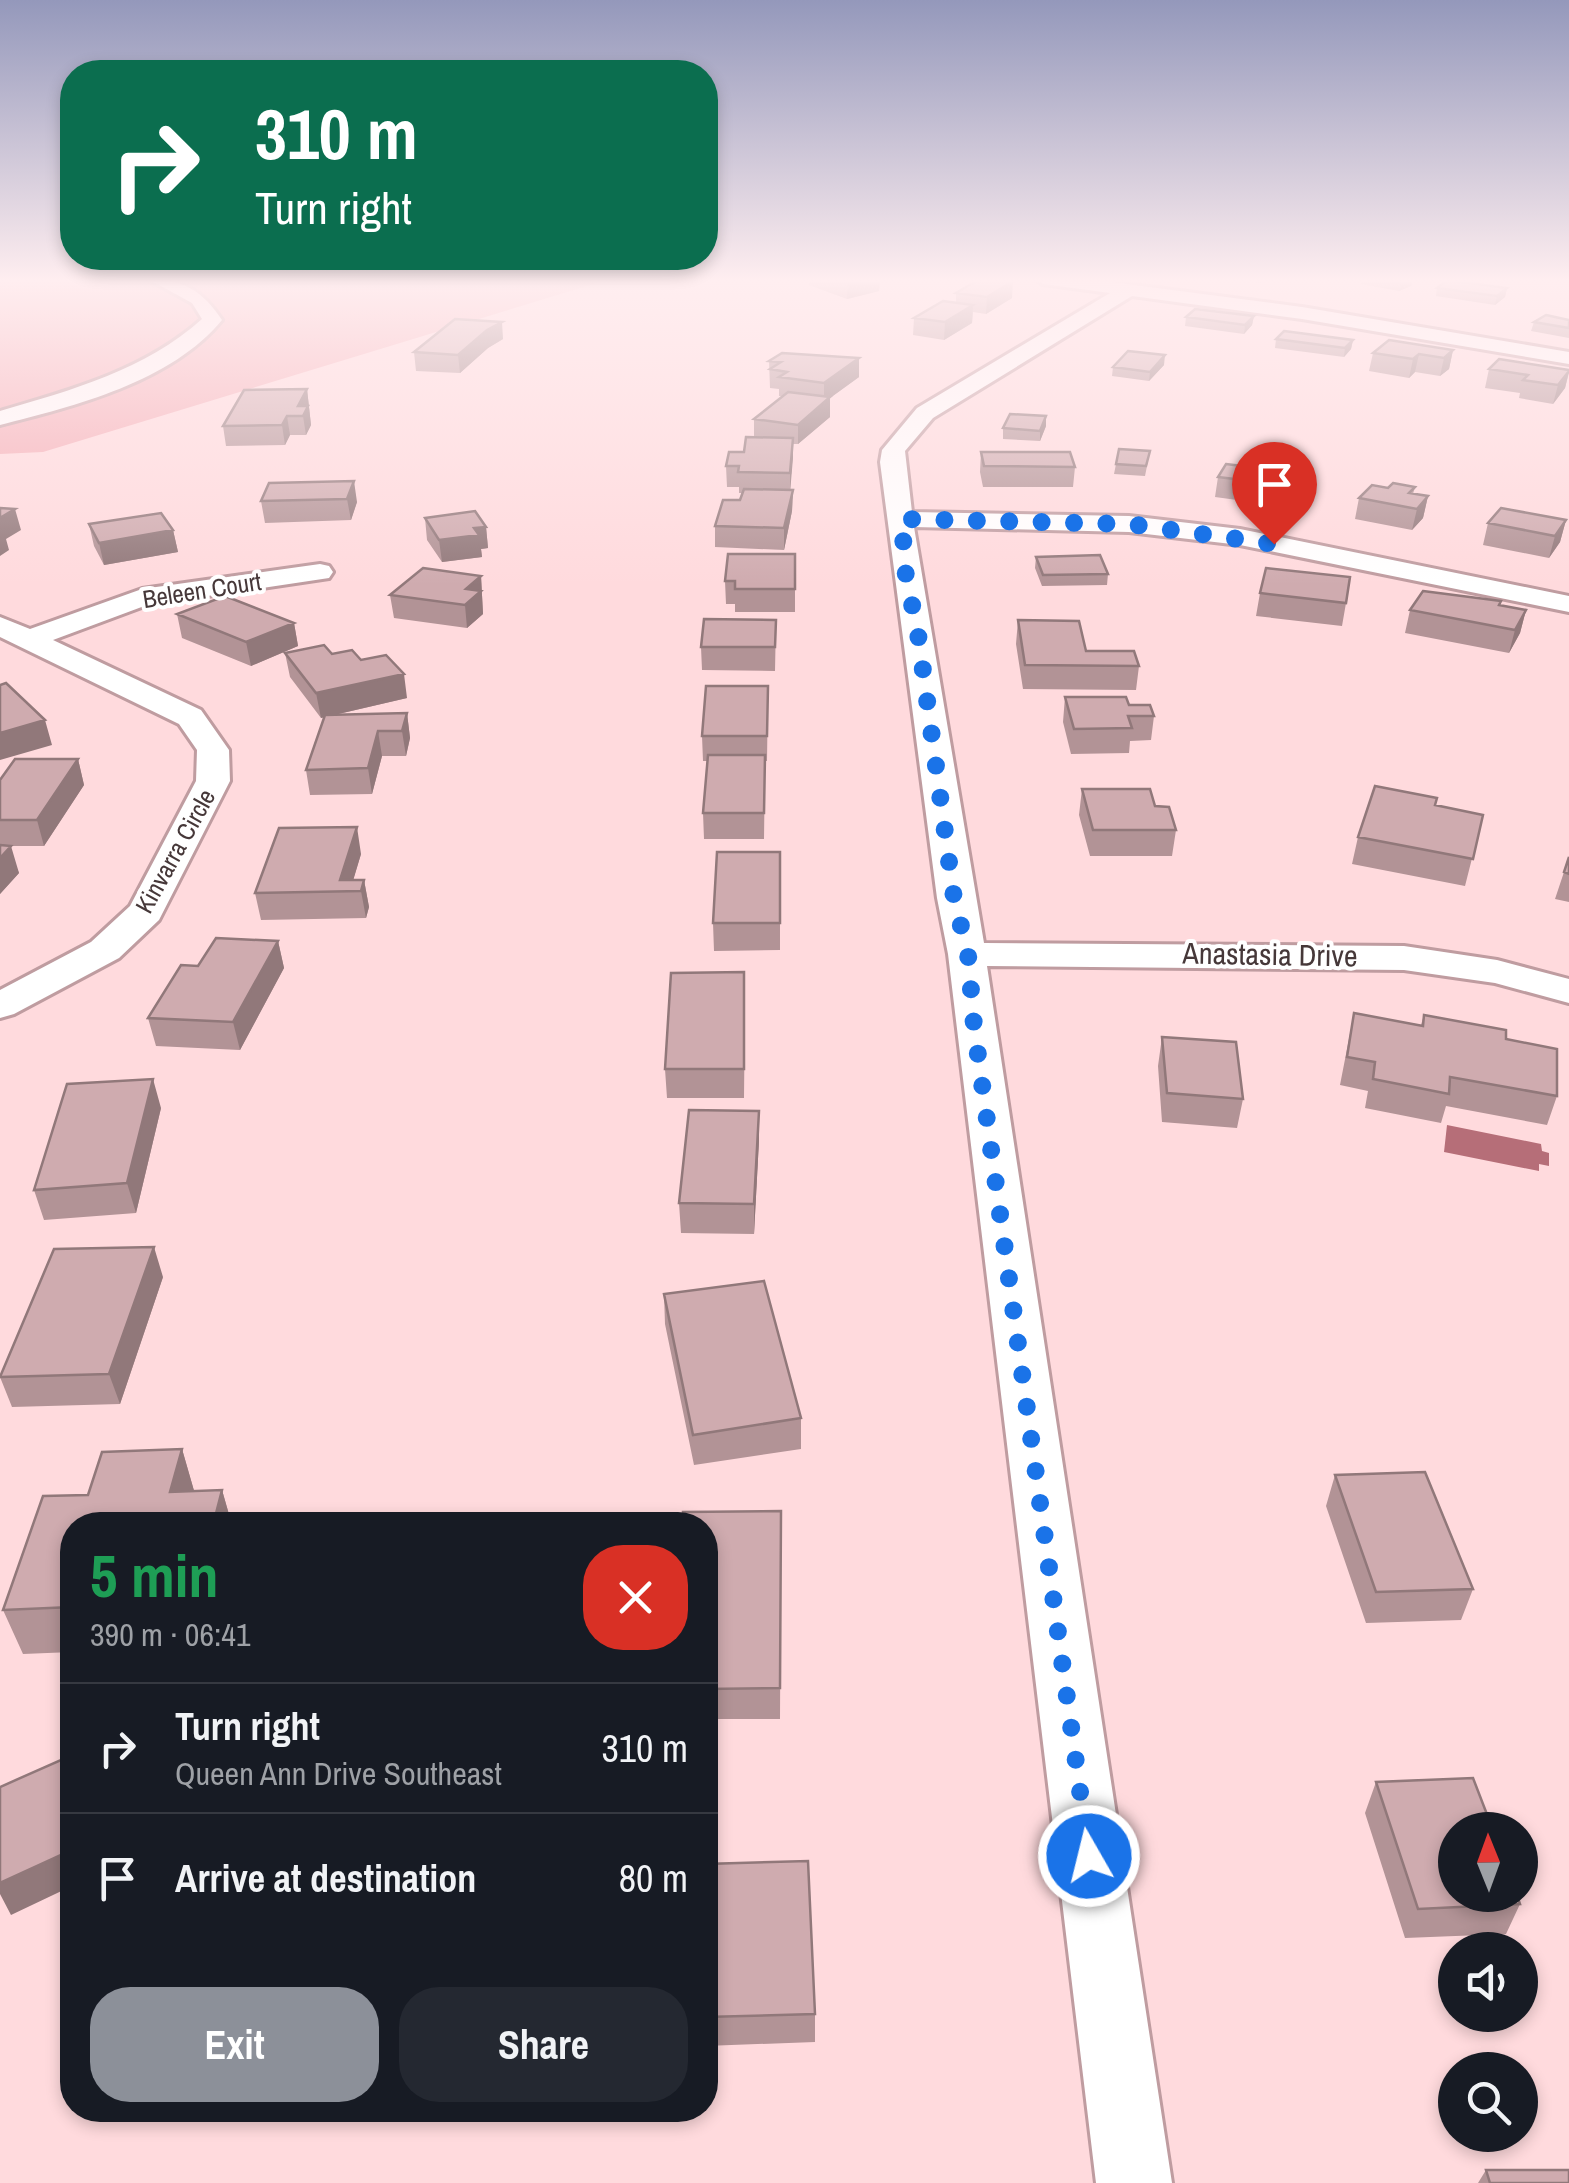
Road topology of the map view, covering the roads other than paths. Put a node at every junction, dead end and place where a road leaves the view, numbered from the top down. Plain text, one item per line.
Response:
1 (114, 381) edge
2 (976, 381) edge
3 (0, 418) edge
4 (902, 519) junction
5 (320, 572) dead end
6 (1569, 604) edge
7 (16, 633) edge
8 (968, 954) junction
9 (1569, 991) edge
10 (0, 1006) edge
11 (1134, 2183) edge

1 - 3 street
2 - 4 street
4 - 6 street
4 - 8 street
5 - 7 street, Beleen Court
7 - 10 street, Kinvarra Circle
8 - 9 street, Anastasia Drive
8 - 11 street

